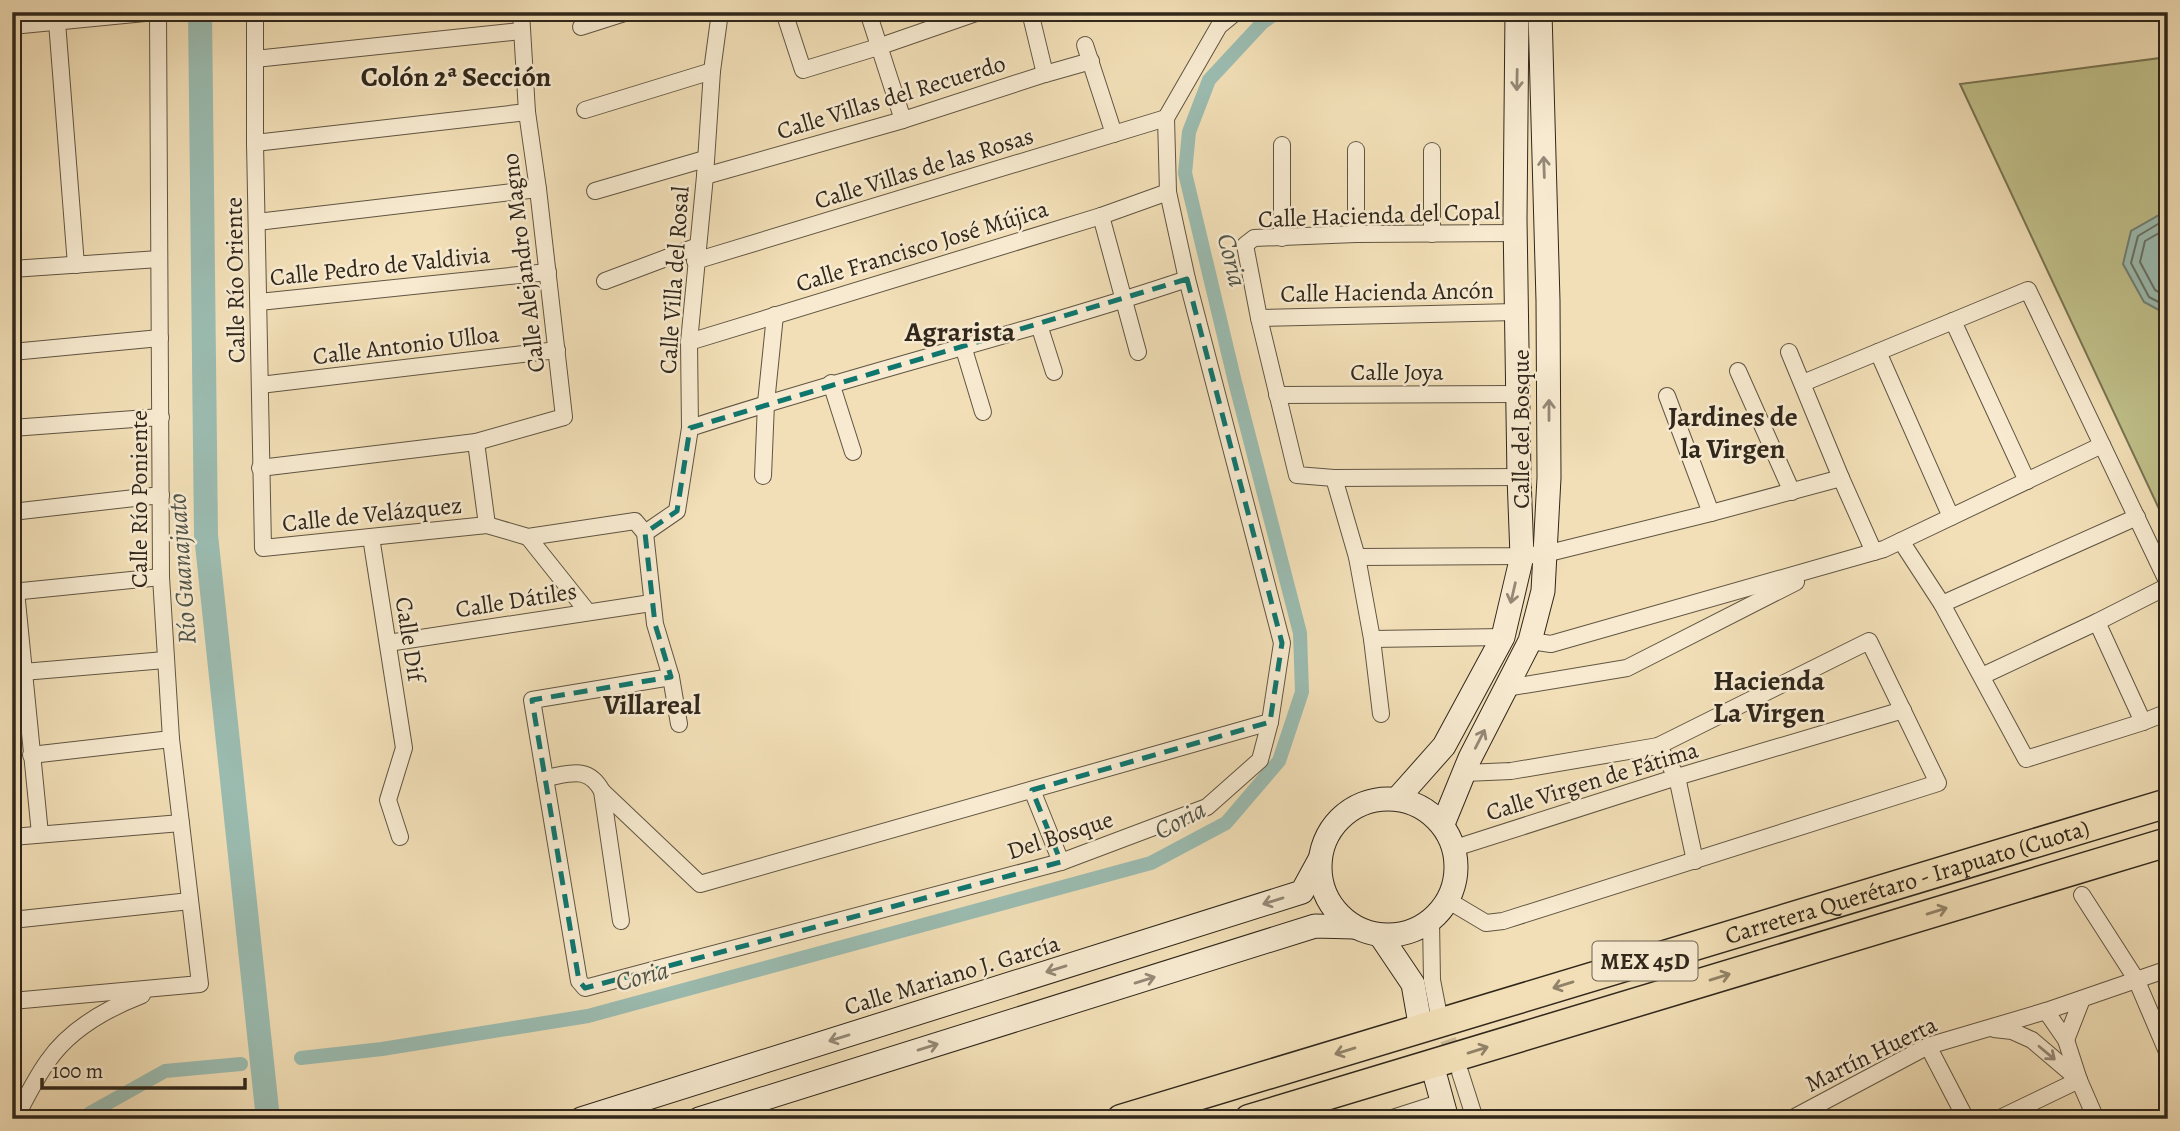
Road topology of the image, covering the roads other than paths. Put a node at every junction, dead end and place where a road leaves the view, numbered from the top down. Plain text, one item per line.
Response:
1 (157, 12) edge
2 (255, 12) edge
3 (521, 12) edge
4 (628, 12) edge
5 (720, 12) edge
6 (784, 12) edge
7 (868, 12) edge
8 (979, 12) edge
9 (1030, 12) edge
10 (1236, 12) edge
11 (1517, 12) edge
12 (1539, 12) edge
13 (955, 16) edge
14 (57, 22) junction
15 (12, 26) edge
16 (581, 27) dead end
17 (521, 31) junction
18 (1085, 45) dead end
19 (878, 47) junction
20 (255, 59) junction
21 (1091, 61) junction
22 (712, 71) junction
23 (1045, 74) junction
24 (585, 110) dead end
25 (527, 112) junction
26 (1166, 118) junction
27 (903, 120) junction
28 (1114, 134) junction
29 (255, 143) junction
30 (1282, 145) dead end
31 (1356, 150) dead end
32 (1432, 152) dead end
33 (705, 159) junction
34 (705, 176) junction
35 (538, 189) junction
36 (595, 191) dead end
37 (1168, 192) junction
38 (1101, 216) junction
39 (257, 222) junction
40 (1516, 233) junction
41 (1356, 234) junction
42 (1432, 234) junction
43 (1282, 237) junction
44 (696, 253) junction
45 (159, 259) junction
46 (76, 265) junction
47 (12, 269) edge
48 (548, 272) junction
49 (1187, 279) junction
50 (605, 281) dead end
51 (1123, 300) junction
52 (259, 302) junction
53 (1516, 312) junction
54 (775, 315) junction
55 (1259, 318) junction
56 (1952, 321) junction
57 (1039, 325) junction
58 (160, 338) junction
59 (689, 342) junction
60 (964, 346) junction
61 (557, 350) junction
62 (12, 352) edge
63 (1138, 352) dead end
64 (1789, 352) dead end
65 (1878, 352) junction
66 (1738, 371) dead end
67 (1054, 372) dead end
68 (831, 383) junction
69 (1802, 383) junction
70 (260, 384) junction
71 (1517, 394) junction
72 (1276, 395) junction
73 (1667, 396) dead end
74 (765, 403) junction
75 (983, 412) dead end
76 (161, 417) junction
77 (12, 428) edge
78 (690, 428) junction
79 (476, 442) junction
80 (2102, 445) junction
81 (853, 452) dead end
82 (260, 468) junction
83 (762, 476) dead end
84 (1519, 477) junction
85 (1334, 478) junction
86 (1841, 478) junction
87 (2027, 481) junction
88 (1793, 492) junction
89 (161, 495) junction
90 (12, 512) edge
91 (1711, 513) junction
92 (1951, 517) junction
93 (2137, 517) junction
94 (487, 525) junction
95 (640, 527) junction
96 (371, 537) junction
97 (527, 537) junction
98 (1901, 541) junction
99 (262, 548) joint
100 (1874, 552) junction
101 (1545, 554) junction
102 (1522, 556) junction
103 (1357, 557) junction
104 (1829, 565) junction
105 (161, 577) junction
106 (2168, 584) edge
107 (14, 592) edge
108 (651, 603) junction
109 (1942, 604) junction
110 (587, 611) junction
111 (2097, 622) junction
112 (1503, 637) junction
113 (1372, 639) junction
114 (1530, 641) junction
115 (388, 643) junction
116 (164, 660) junction
117 (23, 672) junction
118 (671, 677) junction
119 (1982, 677) junction
120 (1506, 688) junction
121 (1903, 710) junction
122 (2168, 712) edge
123 (1381, 714) dead end
124 (1270, 722) junction
125 (2143, 722) junction
126 (679, 724) dead end
127 (171, 739) junction
128 (1658, 746) junction
129 (31, 755) junction
130 (1465, 773) junction
131 (1678, 777) junction
132 (545, 778) junction
133 (1032, 790) junction
134 (602, 791) junction
135 (1397, 799) junction
136 (2168, 803) edge
137 (181, 822) junction
138 (1443, 824) junction
139 (40, 834) junction
140 (12, 837) edge
141 (400, 837) dead end
142 (2168, 842) edge
143 (1455, 848) junction
144 (1320, 859) junction
145 (1695, 861) junction
146 (1061, 862) junction
147 (2082, 895) dead end
148 (190, 901) junction
149 (1449, 901) junction
150 (12, 920) edge
151 (621, 921) dead end
152 (1431, 921) junction
153 (1354, 927) junction
154 (1380, 935) junction
155 (2168, 969) edge
156 (2136, 979) junction
157 (159, 987) junction
158 (2082, 999) junction
159 (12, 1001) edge
160 (2046, 1011) junction
161 (1429, 1014) joint
162 (1985, 1028) junction
163 (2066, 1040) junction
164 (1928, 1046) junction
165 (2166, 1047) edge
166 (1460, 1072) tunnel mouth
167 (1436, 1079) tunnel mouth
168 (2079, 1080) junction
169 (1444, 1110) edge
170 (15, 1119) edge
171 (581, 1119) edge
172 (699, 1119) edge
173 (1121, 1119) edge
174 (1249, 1119) edge
175 (1390, 1119) edge
176 (1475, 1119) edge
177 (1791, 1119) edge
178 (1966, 1119) edge
179 (1998, 1119) edge
180 (2096, 1119) edge

1 - 14 street
1 - 45 street, Calle Río Poniente
2 - 20 street, Calle Río Oriente
3 - 17 street, Calle Alejandro Magno
4 - 16 street
5 - 22 street, Calle Villa del Rosal
6 - 19 street
7 - 19 street
8 - 13 street
9 - 23 street
10 - 26 street
11 -> 40 street, Calle del Bosque
101 -> 12 street, Calle del Bosque
13 - 19 street
14 - 15 street
14 - 46 street
17 - 20 street
17 - 25 street, Calle Alejandro Magno
18 - 21 street
19 - 27 street
20 - 29 street, Calle Río Oriente
21 - 23 street, Calle Villas del Recuerdo
21 - 28 street
22 - 24 street
22 - 33 street, Calle Villa del Rosal
23 - 27 street, Calle Villas del Recuerdo
25 - 29 street
25 - 35 street, Calle Alejandro Magno
26 - 28 street, Calle Villas de las Rosas
26 - 37 street, Del Bosque
27 - 34 street, Calle Villas del Recuerdo
28 - 44 street, Calle Villas de las Rosas
29 - 39 street, Calle Río Oriente
30 - 43 street
31 - 41 street
32 - 42 street
33 - 34 street, Calle Villa del Rosal
33 - 36 street
34 - 44 street, Calle Villa del Rosal
35 - 39 street
35 - 48 street, Calle Alejandro Magno
37 - 38 street, Calle Francisco José Mújica
37 - 49 street, Del Bosque
38 - 51 street
38 - 54 street, Calle Francisco José Mújica
39 - 52 street, Calle Río Oriente
40 - 42 street, Calle Hacienda del Copal
40 - 53 street, Calle del Bosque
41 - 42 street, Calle Hacienda del Copal
41 - 43 street, Calle Hacienda del Copal
43 - 55 street, Calle Hacienda del Copal
44 - 50 street, Calle Villas de las Rosas
44 - 59 street, Calle Villa del Rosal
45 - 46 street
45 - 58 street, Calle Río Poniente
46 - 47 street
48 - 52 street, Calle Pedro de Valdivia
48 - 61 street, Calle Alejandro Magno
49 - 51 street
49 - 124 street, Del Bosque
51 - 57 street
51 - 63 street
52 - 70 street, Calle Río Oriente
53 - 55 street, Calle Hacienda Ancón
53 - 71 street, Calle del Bosque
54 - 59 street, Calle Francisco José Mújica
54 - 74 street
55 - 72 street
56 - 65 street
56 - 80 street
56 - 87 street
57 - 60 street
57 - 67 street
58 - 62 street
58 - 76 street, Calle Río Poniente
59 - 78 street, Calle Villa del Rosal
60 - 68 street
60 - 75 street
61 - 70 street, Calle Antonio Ulloa
61 - 79 street, Calle Alejandro Magno
64 - 69 street
65 - 69 street
65 - 92 street
66 - 88 street
68 - 74 street
68 - 81 street
69 - 86 street
70 - 82 street, Calle Río Oriente
71 - 72 street, Calle Joya
71 - 84 street, Calle del Bosque
72 - 85 street
73 - 91 street
74 - 78 street
74 - 83 street
76 - 77 street
76 - 89 street, Calle Río Poniente
78 - 95 street, Calle Villa del Rosal
79 - 82 street, Calle Alejandro Magno
79 - 94 street
80 - 87 street
80 - 93 street
82 - 99 street, Calle Río Oriente
84 - 85 street
84 - 102 street, Calle del Bosque
85 - 103 street
86 - 88 street
86 - 100 street
87 - 92 street
88 - 91 street
89 - 90 street
89 - 105 street, Calle Río Poniente
91 - 101 street
92 - 98 street
93 - 106 street
93 - 109 street
94 - 96 street, Calle de Velázquez
94 - 97 street
95 - 97 street
95 - 108 street
96 - 99 street, Calle de Velázquez
96 - 115 street, Calle Dif
97 - 110 street
98 - 100 street
98 - 109 street
100 - 104 street
101 - 102 street
101 - 114 street, Calle del Bosque
102 - 103 street
102 -> 112 street, Calle del Bosque
103 - 113 street
104 - 114 street
104 - 120 street
105 - 107 street
105 - 116 street, Calle Río Poniente
106 - 111 street
107 - 117 street
108 - 110 street, Calle Dátiles
108 - 118 street
109 - 119 street
110 - 115 street, Calle Dátiles
111 - 119 street
111 - 125 street
112 - 113 street
112 - 135 street, Calle del Bosque
113 - 123 street
114 - 120 street, Calle del Bosque
115 - 141 street, Calle Dif
116 - 117 street
116 - 127 street, Calle Río Poniente
117 - 129 street
118 - 126 street
118 - 132 street
119 - 125 street
130 -> 120 street, Calle del Bosque
121 - 128 street
121 - 131 street, Calle Virgen de Fátima
121 - 145 street
122 - 125 street
124 - 133 street
124 - 146 street, Del Bosque
127 - 129 street
127 - 137 street, Calle Río Poniente
128 - 130 street
128 - 131 street
129 - 139 street
130 - 138 street, Calle del Bosque
131 - 143 street, Calle Virgen de Fátima
131 - 145 street
132 - 134 street
132 - 146 street, Del Bosque
133 - 134 street
133 - 146 street
134 - 151 street
135 - 138 street
135 - 144 street
136 -> 173 highway, Carretera Querétaro - Irapuato (Cuota) / MEX 45D
137 - 139 street
137 - 148 street, Calle Río Poniente
138 - 143 street
139 - 140 street
174 -> 142 highway, Carretera Querétaro - Irapuato (Cuota) / MEX 45D
143 - 149 street
144 - 153 street
144 -> 171 street, Calle Mariano J. García
145 - 149 street
147 - 156 street
148 - 150 street
148 - 157 street, Calle Río Poniente
149 - 152 street
152 - 154 street
152 - 161 street
153 - 154 street
172 -> 153 street
154 - 161 street
155 - 156 street
156 - 158 street
156 - 165 street
157 - 159 street
157 - 170 street
158 - 160 street
158 - 163 street
160 - 162 street
160 - 163 street
162 - 164 street, Martín Huerta
162 -> 168 street, Martín Huerta
163 - 168 street
164 - 177 street, Martín Huerta
164 - 178 street
166 - 176 street
167 - 169 street
168 - 179 street
168 - 180 street
169 - 175 street

